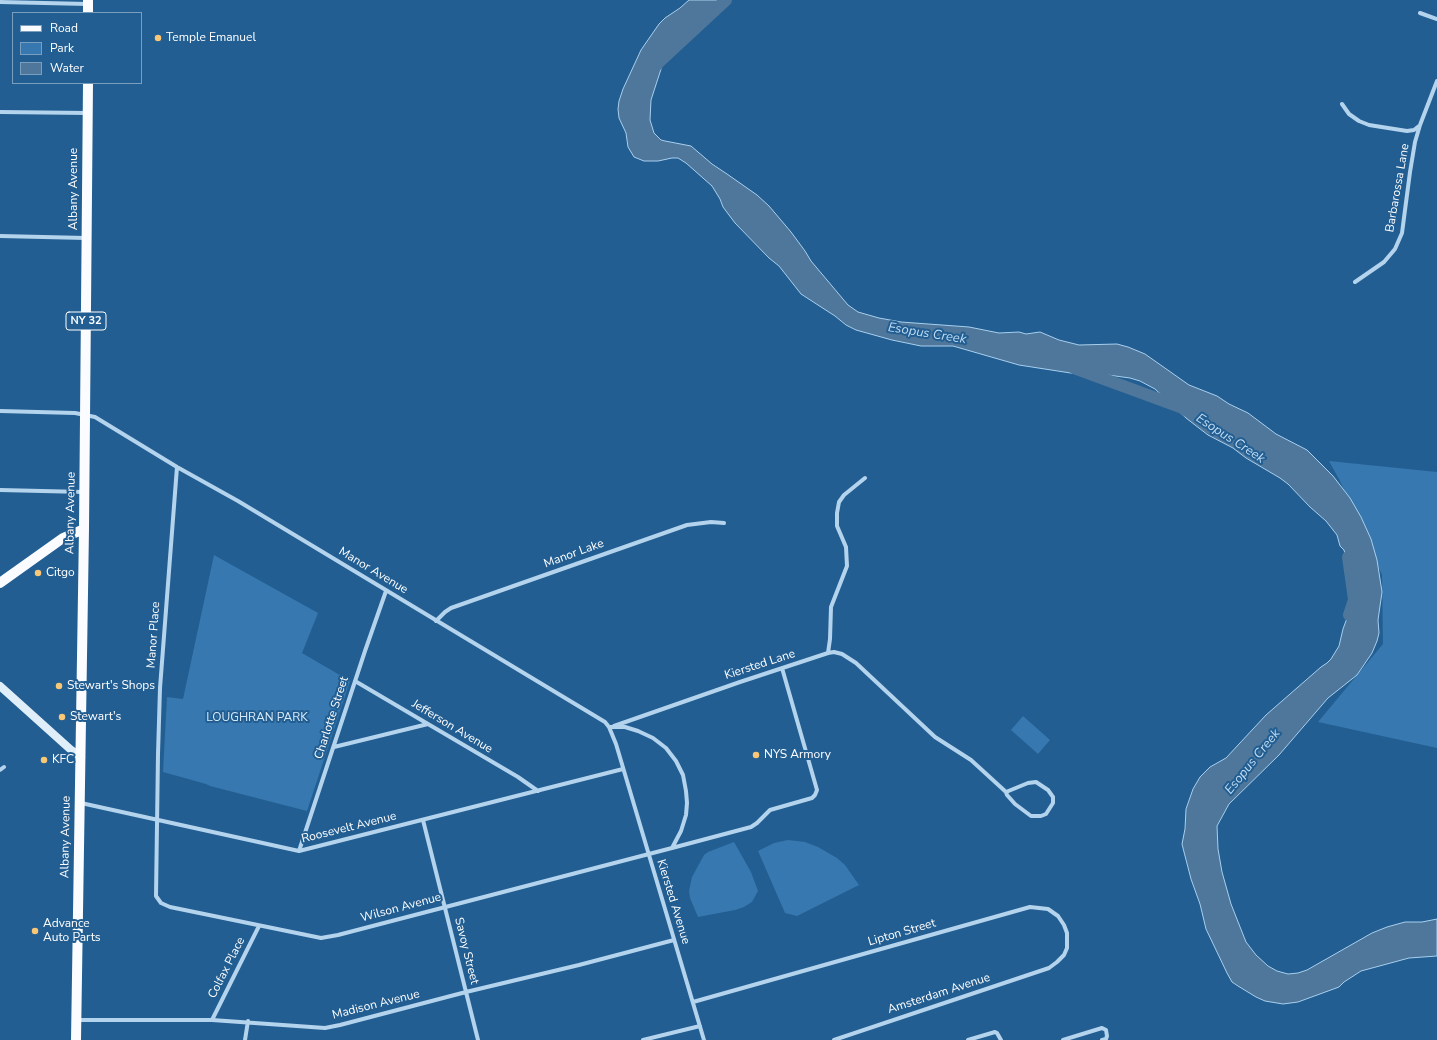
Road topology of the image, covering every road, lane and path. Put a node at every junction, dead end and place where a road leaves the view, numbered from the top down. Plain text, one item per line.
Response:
1 (0, 2) edge
2 (88, 6) edge
3 (1420, 13) dead end
4 (1437, 20) edge
5 (1437, 81) edge
6 (88, 84) edge
7 (1342, 104) dead end
8 (0, 112) edge
9 (88, 113) junction
10 (1420, 125) junction
11 (0, 236) edge
12 (87, 238) junction
13 (1355, 282) dead end
14 (0, 411) edge
15 (85, 414) junction
16 (177, 467) junction
17 (865, 478) dead end
18 (0, 490) edge
19 (85, 492) junction
20 (724, 523) dead end
21 (84, 529) junction
22 (0, 583) edge
23 (386, 591) junction
24 (436, 621) junction
25 (828, 653) junction
26 (782, 668) junction
27 (355, 681) junction
28 (0, 686) edge
29 (428, 724) junction
30 (609, 727) junction
31 (334, 747) junction
32 (81, 757) junction
33 (4, 767) dead end
34 (623, 769) junction
35 (0, 770) edge
36 (538, 791) junction
37 (1006, 792) junction
38 (79, 802) junction
39 (423, 820) junction
40 (158, 821) junction
41 (672, 848) junction
42 (299, 851) junction
43 (649, 855) junction
44 (158, 900) joint
45 (444, 907) junction
46 (259, 926) junction
47 (674, 940) junction
48 (1051, 967) joint
49 (466, 992) junction
50 (693, 1002) junction
51 (77, 1020) junction
52 (212, 1020) junction
53 (248, 1022) junction
54 (700, 1026) junction
55 (76, 1040) edge
56 (245, 1040) edge
57 (478, 1040) edge
58 (643, 1040) edge
59 (704, 1040) edge
60 (834, 1040) edge
61 (968, 1040) edge
62 (1001, 1040) edge
63 (1063, 1040) edge
64 (1102, 1040) edge

1 - 2 street
3 - 4 street
5 - 10 street, Barbarossa Lane
6 - 9 main road, Albany Avenue / NY 32
7 - 10 street
8 - 9 street
9 - 12 main road, Albany Avenue / NY 32
10 - 13 street, Barbarossa Lane
11 - 12 street
12 - 15 main road, Albany Avenue / NY 32
14 - 15 street
15 - 16 street, Manor Avenue
15 - 19 main road, Albany Avenue / NY 32
16 - 23 street, Manor Avenue
16 - 40 street, Manor Place
17 - 25 street
18 - 19 street
19 - 21 main road, Albany Avenue / NY 32
20 - 24 street, Manor Lake
21 - 22 main road
21 - 32 main road, Albany Avenue
23 - 24 street, Manor Avenue
23 - 27 street, Charlotte Street
24 - 30 street, Manor Avenue
25 - 26 street, Kiersted Lane
25 - 37 street
26 - 30 street, Kiersted Lane
26 - 41 street, Wilson Avenue
27 - 29 street, Jefferson Avenue
27 - 31 street, Charlotte Street
28 - 32 street
29 - 31 street
29 - 36 street, Jefferson Avenue
30 - 34 street
30 - 41 street
31 - 42 street, Charlotte Street
32 - 38 main road, Albany Avenue
33 - 35 street
34 - 36 street, Roosevelt Avenue
34 - 43 street, Kiersted Avenue
36 - 39 street, Roosevelt Avenue
37 - 37 street
38 - 40 street, Roosevelt Avenue
38 - 51 main road, Albany Avenue
39 - 42 street, Roosevelt Avenue
39 - 45 street, Savoy Street
40 - 42 street, Roosevelt Avenue
40 - 44 street, Manor Place
41 - 43 street, Wilson Avenue
43 - 45 street, Wilson Avenue
43 - 47 street, Kiersted Avenue
44 - 46 street, Wilson Avenue
45 - 46 street, Wilson Avenue
45 - 49 street, Savoy Street
46 - 52 street, Colfax Place
47 - 49 street, Madison Avenue
47 - 50 street, Kiersted Avenue
48 - 50 street, Lipton Street
48 - 60 street, Amsterdam Avenue
49 - 53 street, Madison Avenue
49 - 57 street, Savoy Street
50 - 54 street, Kiersted Avenue
51 - 52 street, Madison Avenue
51 - 55 main road, Albany Avenue
52 - 53 street, Madison Avenue
53 - 56 street
54 - 58 street
54 - 59 street, Kiersted Avenue
61 - 62 street
63 - 64 street

